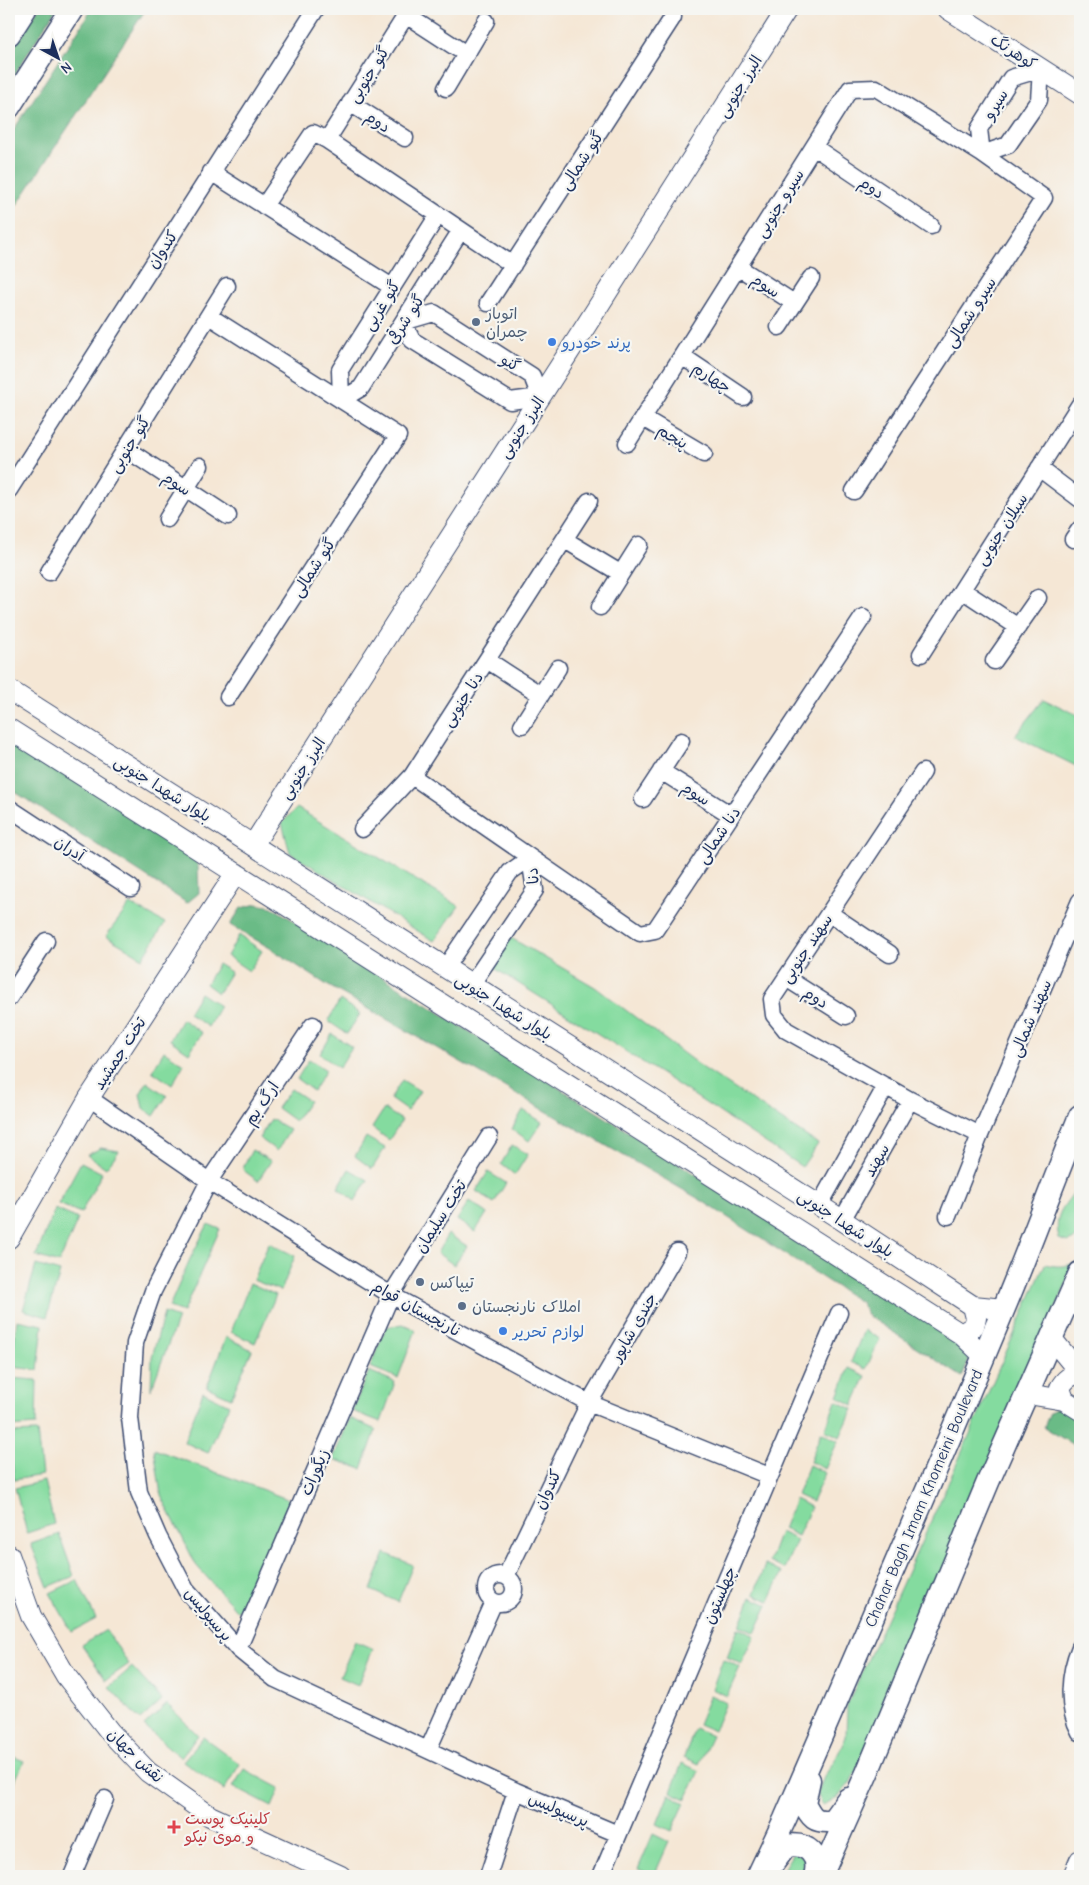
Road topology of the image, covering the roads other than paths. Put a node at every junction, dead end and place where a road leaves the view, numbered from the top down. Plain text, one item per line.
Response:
1 (25, 9) edge
2 (72, 9) edge
3 (316, 9) edge
4 (787, 9) edge
5 (948, 9) edge
6 (408, 12) edge
7 (674, 17) dead end
8 (486, 21) dead end
9 (9, 34) edge
10 (466, 54) junction
11 (1041, 69) junction
12 (446, 88) dead end
13 (1080, 94) edge
14 (350, 103) junction
15 (9, 107) edge
16 (405, 138) dead end
17 (327, 140) junction
18 (814, 147) junction
19 (982, 154) junction
20 (211, 172) junction
21 (264, 206) junction
22 (438, 215) junction
23 (931, 226) dead end
24 (462, 230) junction
25 (513, 265) junction
26 (738, 267) junction
27 (810, 278) dead end
28 (227, 286) dead end
29 (392, 287) junction
30 (794, 303) junction
31 (488, 304) dead end
32 (209, 316) junction
33 (403, 322) junction
34 (779, 327) dead end
35 (682, 356) junction
36 (540, 397) junction
37 (743, 397) dead end
38 (341, 400) junction
39 (1080, 404) edge
40 (643, 418) junction
41 (627, 443) dead end
42 (126, 449) junction
43 (704, 454) dead end
44 (200, 466) dead end
45 (1039, 468) junction
46 (186, 489) junction
47 (9, 490) edge
48 (854, 491) dead end
49 (1080, 499) edge
50 (589, 501) dead end
51 (228, 516) dead end
52 (167, 519) dead end
53 (565, 540) junction
54 (639, 545) dead end
55 (49, 572) dead end
56 (620, 573) junction
57 (962, 590) junction
58 (1038, 598) dead end
59 (600, 607) dead end
60 (863, 617) dead end
61 (1018, 627) junction
62 (921, 654) dead end
63 (487, 660) junction
64 (994, 661) dead end
65 (558, 668) dead end
66 (9, 690) edge
67 (541, 695) junction
68 (228, 697) dead end
69 (522, 725) dead end
70 (9, 728) edge
71 (681, 741) dead end
72 (661, 771) junction
73 (923, 772) dead end
74 (412, 776) junction
75 (644, 799) dead end
76 (9, 808) edge
77 (731, 815) junction
78 (362, 829) dead end
79 (253, 845) junction
80 (530, 858) junction
81 (236, 873) junction
82 (131, 888) dead end
83 (1080, 901) edge
84 (829, 913) junction
85 (46, 941) dead end
86 (890, 954) dead end
87 (445, 968) junction
88 (786, 978) junction
89 (471, 985) junction
90 (9, 998) edge
91 (846, 1016) dead end
92 (313, 1025) dead end
93 (886, 1086) junction
94 (89, 1098) junction
95 (910, 1100) junction
96 (1080, 1116) edge
97 (980, 1135) junction
98 (489, 1136) dead end
99 (209, 1181) junction
100 (819, 1206) junction
101 (948, 1216) dead end
102 (842, 1220) junction
103 (9, 1238) edge
104 (677, 1252) dead end
105 (1080, 1273) edge
106 (391, 1295) junction
107 (973, 1306) junction
108 (1004, 1309) junction
109 (839, 1313) dead end
110 (961, 1334) junction
111 (1052, 1340) junction
112 (984, 1356) junction
113 (1080, 1373) edge
114 (1028, 1394) junction
115 (589, 1403) junction
116 (1072, 1405) edge
117 (769, 1476) junction
118 (9, 1555) edge
119 (1080, 1647) edge
120 (238, 1649) junction
121 (1080, 1732) edge
122 (816, 1748) junction
123 (428, 1750) junction
124 (867, 1773) junction
125 (516, 1791) junction
126 (105, 1799) dead end
127 (618, 1834) junction
128 (1080, 1860) edge
129 (72, 1876) edge
130 (340, 1876) edge
131 (488, 1876) edge
132 (600, 1876) edge
133 (758, 1876) edge
134 (763, 1876) edge
135 (815, 1876) edge
136 (821, 1876) edge
137 (1073, 1876) edge

1 - 9 main road
2 - 15 main road
3 - 20 street, کندوان
4 - 36 street, البرز جنوبی
5 - 11 street, کوهرنگ
6 - 10 street
6 - 14 street, گنو جنوبی
7 - 25 street, گنو شمالی
8 - 10 street
10 - 12 street
11 - 13 street, کوهرنگ
11 - 19 street, سیرو
11 - 19 street, سیرو
14 - 16 street, دوم
14 - 17 street, گنو جنوبی
17 - 21 street
17 - 22 street
18 - 19 street, سیرو جنوبی
18 - 23 street, دوم
18 - 26 street, سیرو جنوبی
19 - 48 street, سیرو شمالی
20 - 21 street
20 - 47 street, کندوان
21 - 29 street
22 - 24 street
22 - 29 street, گنو غربی
24 - 25 street
24 - 33 street, گنو شرقی
25 - 31 street, گنو شمالی
26 - 30 street, سوم
26 - 35 street, سیرو جنوبی
27 - 30 street
28 - 32 street, گنو جنوبی
29 - 38 street, گنو غربی
30 - 34 street
32 - 38 street
32 - 42 street, گنو جنوبی
33 - 36 street, گنو
33 - 36 street, گنو
33 - 38 street, گنو شرقی
35 - 37 street, چهارم
35 - 40 street, سیرو جنوبی
36 - 79 street, البرز جنوبی
38 - 68 street, گنو شمالی
39 - 45 street, سبلان جنوبی
40 - 41 street, سیرو جنوبی
40 - 43 street, پنجم
42 - 46 street, سوم
42 - 55 street, گنو جنوبی
44 - 46 street
45 - 49 street
45 - 57 street, سبلان جنوبی
46 - 51 street, سوم
46 - 52 street
50 - 53 street, دنا جنوبی
53 - 56 street
53 - 63 street, دنا جنوبی
54 - 56 street
56 - 59 street
57 - 61 street
57 - 62 street, سبلان جنوبی
58 - 61 street
60 - 77 street, دنا شمالی
61 - 64 street
63 - 67 street
63 - 74 street, دنا جنوبی
65 - 67 street
66 - 79 street, بلوار شهدا جنوبی
67 - 69 street
70 - 81 street, بلوار شهدا جنوبی
71 - 72 street
72 - 75 street
72 - 77 street, سوم
73 - 84 street, سهند جنوبی
74 - 78 street, دنا جنوبی
74 - 80 street
76 - 82 street, آدران
77 - 80 street, دنا شمالی
79 - 87 street, بلوار شهدا جنوبی
80 - 87 street, دنا
80 - 89 street, دنا
81 - 94 street, تخت جمشید
81 - 110 street, بلوار شهدا جنوبی
83 - 97 street, سهند شمالی
84 - 86 street
84 - 88 street, سهند جنوبی
85 - 90 street
87 - 89 street, بلوار شهدا جنوبی
88 - 91 street, دوم
88 - 93 street, سهند جنوبی
89 - 100 street, بلوار شهدا جنوبی
92 - 99 street, ارگ بم
93 - 95 street
93 - 100 street, سهند
94 - 99 street, نارنجستان قوام
94 - 103 street, تخت جمشید
95 - 97 street
95 - 102 street, سهند
96 - 108 main road, Chahar Bagh Imam Khomeini Boulevard
97 - 101 street, سهند شمالی
98 - 106 street, تخت سلیمان
99 - 106 street, نارنجستان قوام
99 - 120 street, پرسپولیس
100 - 102 street, بلوار شهدا جنوبی
102 - 107 street, بلوار شهدا جنوبی
104 - 115 street, جندی شاپور
105 - 111 main road
106 - 115 street, نارنجستان قوام
106 - 120 street, زیگورات
107 - 108 street, بلوار شهدا جنوبی
107 - 110 street
108 - 112 main road, Chahar Bagh Imam Khomeini Boulevard
109 - 117 street, چهلستون
110 - 112 street, بلوار شهدا جنوبی
111 - 113 street
111 - 114 main road
112 - 122 main road, Chahar Bagh Imam Khomeini Boulevard
113 - 116 street
114 - 116 street
114 - 124 main road
115 - 117 street, نارنجستان قوام
115 - 123 street, کندوان
117 - 127 street, چهلستون
118 - 130 street, نقش جهان
119 - 121 street
120 - 123 street, پرسپولیس
122 - 124 main road
122 - 133 main road, Chahar Bagh Imam Khomeini Boulevard
123 - 125 street, پرسپولیس
124 - 136 main road
125 - 127 street, پرسپولیس
125 - 131 street
126 - 129 street
127 - 132 street, چهلستون
128 - 137 street
134 - 135 main road

